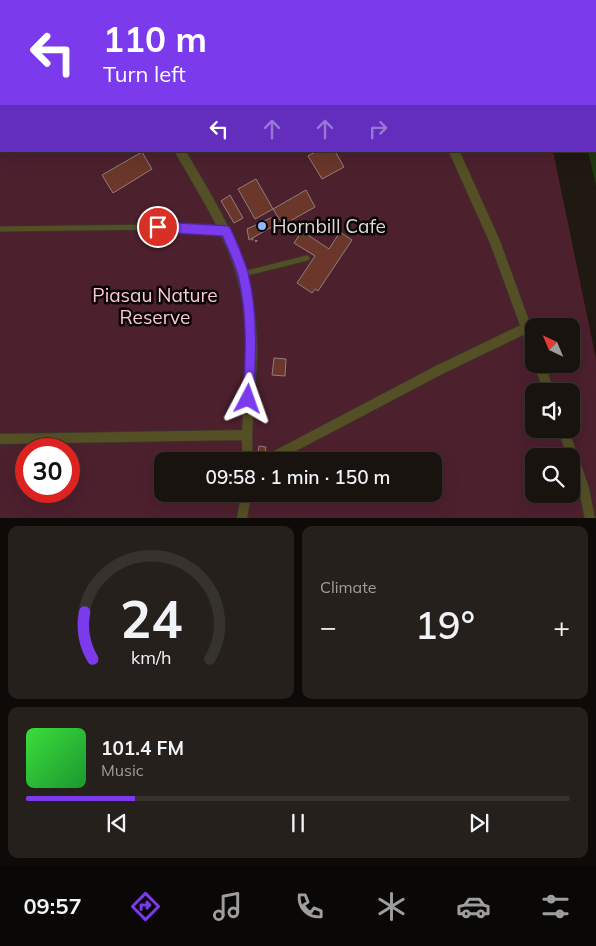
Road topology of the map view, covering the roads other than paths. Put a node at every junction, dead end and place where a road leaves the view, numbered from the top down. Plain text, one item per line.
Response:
1 (181, 152) edge
2 (454, 152) edge
3 (0, 229) edge
4 (226, 231) junction
5 (307, 258) dead end
6 (243, 274) junction
7 (525, 325) edge
8 (525, 328) edge
9 (245, 436) junction
10 (566, 438) edge
11 (0, 439) edge
12 (247, 452) edge
13 (283, 452) edge
14 (245, 502) edge
15 (242, 518) edge
16 (590, 518) edge

1 - 4 street
2 - 7 street
3 - 4 lane
4 - 6 street
5 - 6 lane
6 - 9 street
8 - 13 street
9 - 11 street
9 - 12 street
10 - 16 street
14 - 15 street

